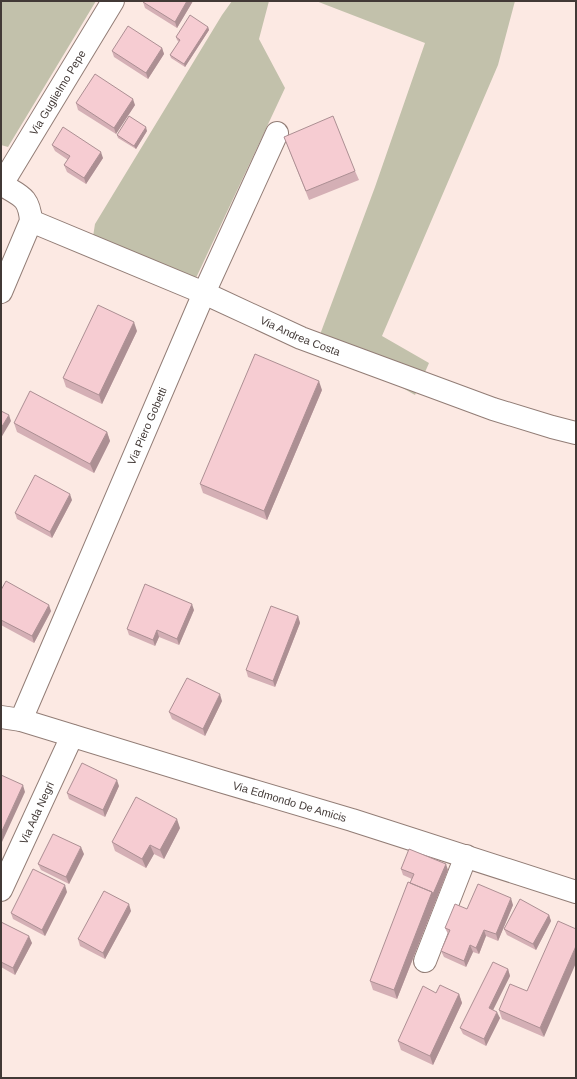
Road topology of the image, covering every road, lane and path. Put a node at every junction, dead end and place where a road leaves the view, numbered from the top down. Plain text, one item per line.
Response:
1 (113, 1) edge
2 (277, 133) dead end
3 (2, 184) edge
4 (31, 221) junction
5 (1, 292) edge
6 (204, 293) junction
7 (576, 432) edge
8 (11, 719) edge
9 (72, 736) junction
10 (466, 856) junction
11 (1, 890) edge
12 (576, 892) edge
13 (425, 961) dead end

1 - 3 street, Via Guglielmo Pepe
2 - 6 street, Via Piero Gobetti
3 - 4 street
4 - 5 street
4 - 6 street, Via Andrea Costa
6 - 7 street, Via Andrea Costa
6 - 8 street, Via Piero Gobetti
8 - 9 street, Via Edmondo De Amicis
9 - 10 street, Via Edmondo De Amicis
9 - 11 street, Via Ada Negri
10 - 12 street, Via Edmondo De Amicis
10 - 13 street

